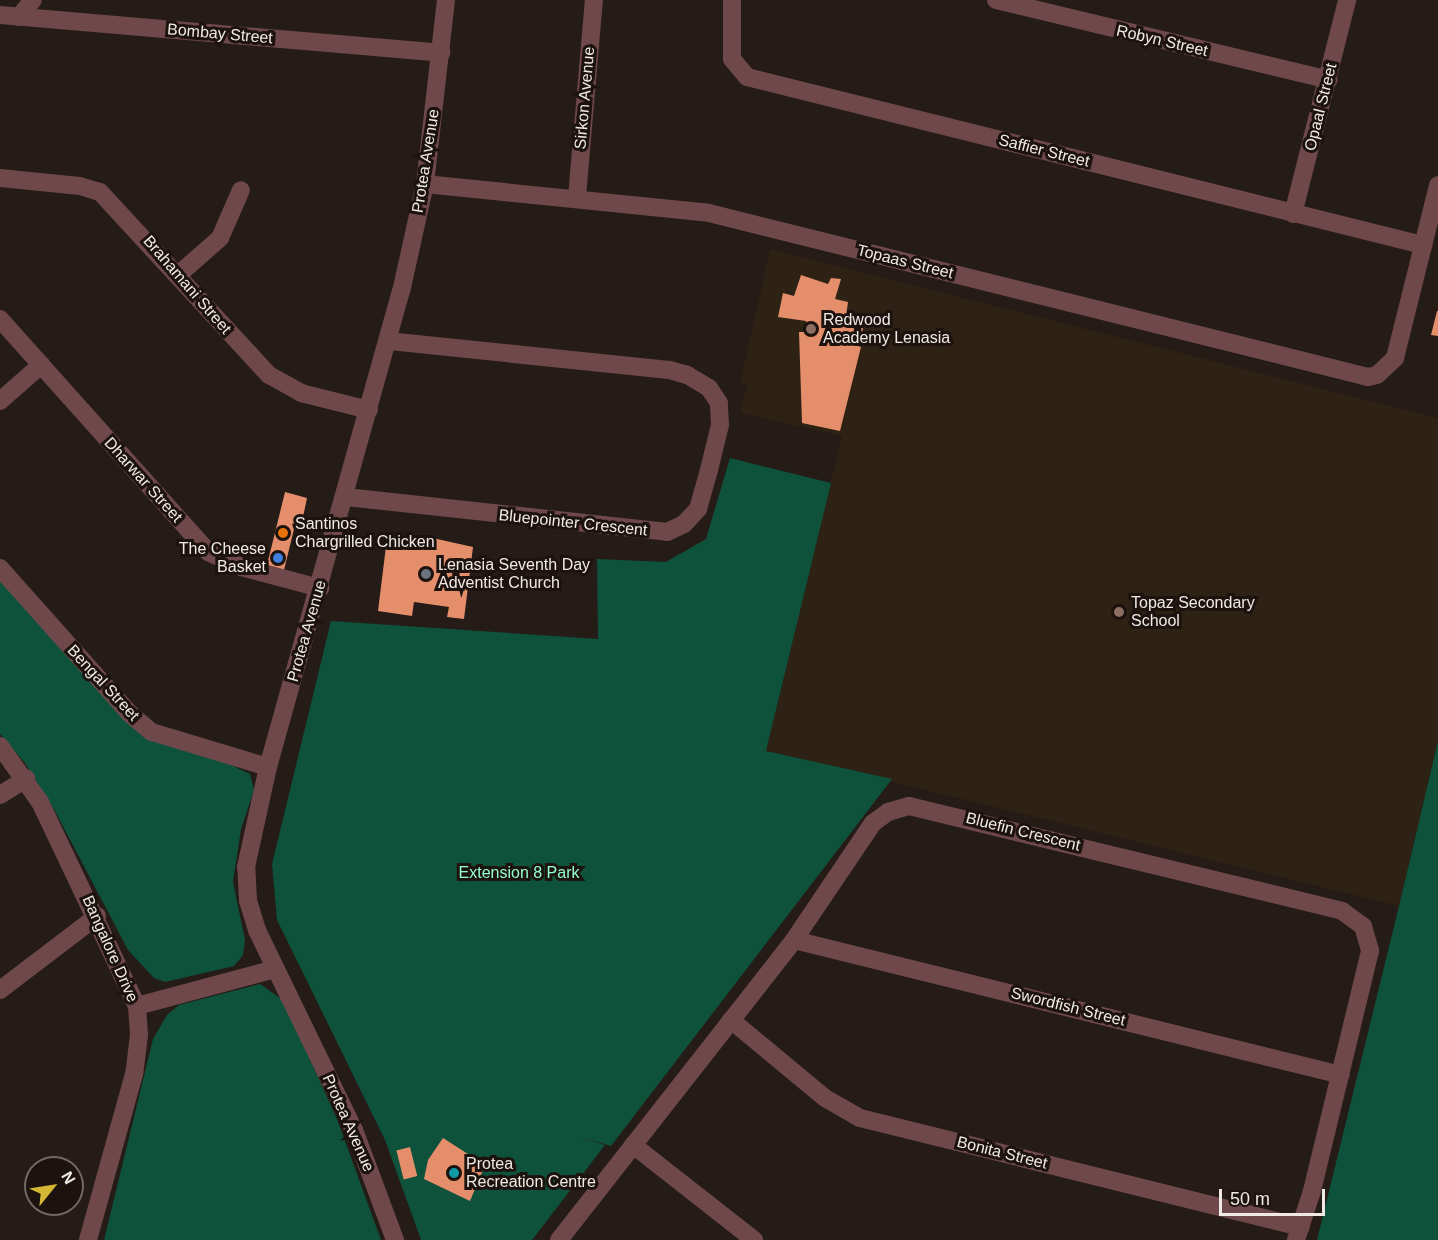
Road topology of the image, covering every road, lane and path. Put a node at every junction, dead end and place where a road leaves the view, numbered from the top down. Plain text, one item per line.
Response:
1 (33, 0) edge
2 (446, 0) edge
3 (594, 0) edge
4 (732, 0) edge
5 (996, 0) edge
6 (1347, 0) edge
7 (0, 15) edge
8 (19, 17) junction
9 (441, 53) junction
10 (1328, 80) junction
11 (0, 178) edge
12 (425, 184) junction
13 (1438, 185) edge
14 (241, 190) dead end
15 (577, 196) junction
16 (1293, 214) junction
17 (1423, 245) junction
18 (178, 275) junction
19 (0, 319) edge
20 (387, 341) junction
21 (41, 365) junction
22 (0, 401) edge
23 (369, 410) junction
24 (346, 497) junction
25 (0, 568) edge
26 (320, 588) junction
27 (0, 746) edge
28 (268, 767) junction
29 (26, 779) junction
30 (0, 795) edge
31 (97, 916) junction
32 (794, 940) junction
33 (275, 969) junction
34 (0, 990) edge
35 (137, 1006) junction
36 (731, 1020) junction
37 (1341, 1074) junction
38 (633, 1144) junction
39 (1299, 1234) edge
40 (88, 1240) edge
41 (395, 1240) edge
42 (559, 1240) edge
43 (754, 1240) edge

1 - 8 street
2 - 9 street, Protea Avenue
3 - 15 street, Sirkon Avenue
4 - 16 street, Saffier Street
5 - 10 street, Robyn Street
6 - 10 street, Opaal Street
7 - 8 street, Bombay Street
8 - 9 street, Bombay Street
9 - 12 street, Protea Avenue
10 - 16 street, Opaal Street
11 - 18 street, Brahamani Street
12 - 15 street, Topaas Street
12 - 20 street, Protea Avenue
13 - 17 street
14 - 18 street
15 - 17 street, Topaas Street
16 - 17 street, Saffier Street
18 - 23 street, Brahamani Street
19 - 21 street, Dharwar Street
20 - 23 street, Protea Avenue
20 - 24 street, Bluepointer Crescent
21 - 22 street
21 - 26 street, Dharwar Street
23 - 24 street, Protea Avenue
24 - 26 street, Protea Avenue
25 - 28 street, Bengal Street
26 - 28 street, Protea Avenue
27 - 29 street, Bangalore Drive
28 - 33 street, Protea Avenue
29 - 30 street
29 - 31 street, Bangalore Drive
31 - 34 street
31 - 35 street, Bangalore Drive
32 - 36 street, Bluefin Crescent
32 - 37 street, Swordfish Street
32 - 37 street, Bluefin Crescent
33 - 35 street
33 - 41 street, Protea Avenue
35 - 40 street, Bangalore Drive
36 - 38 street, Bluefin Crescent
36 - 39 street, Bonita Street
37 - 39 street, Bluefin Crescent
38 - 42 street, Bluefin Crescent
38 - 43 street

